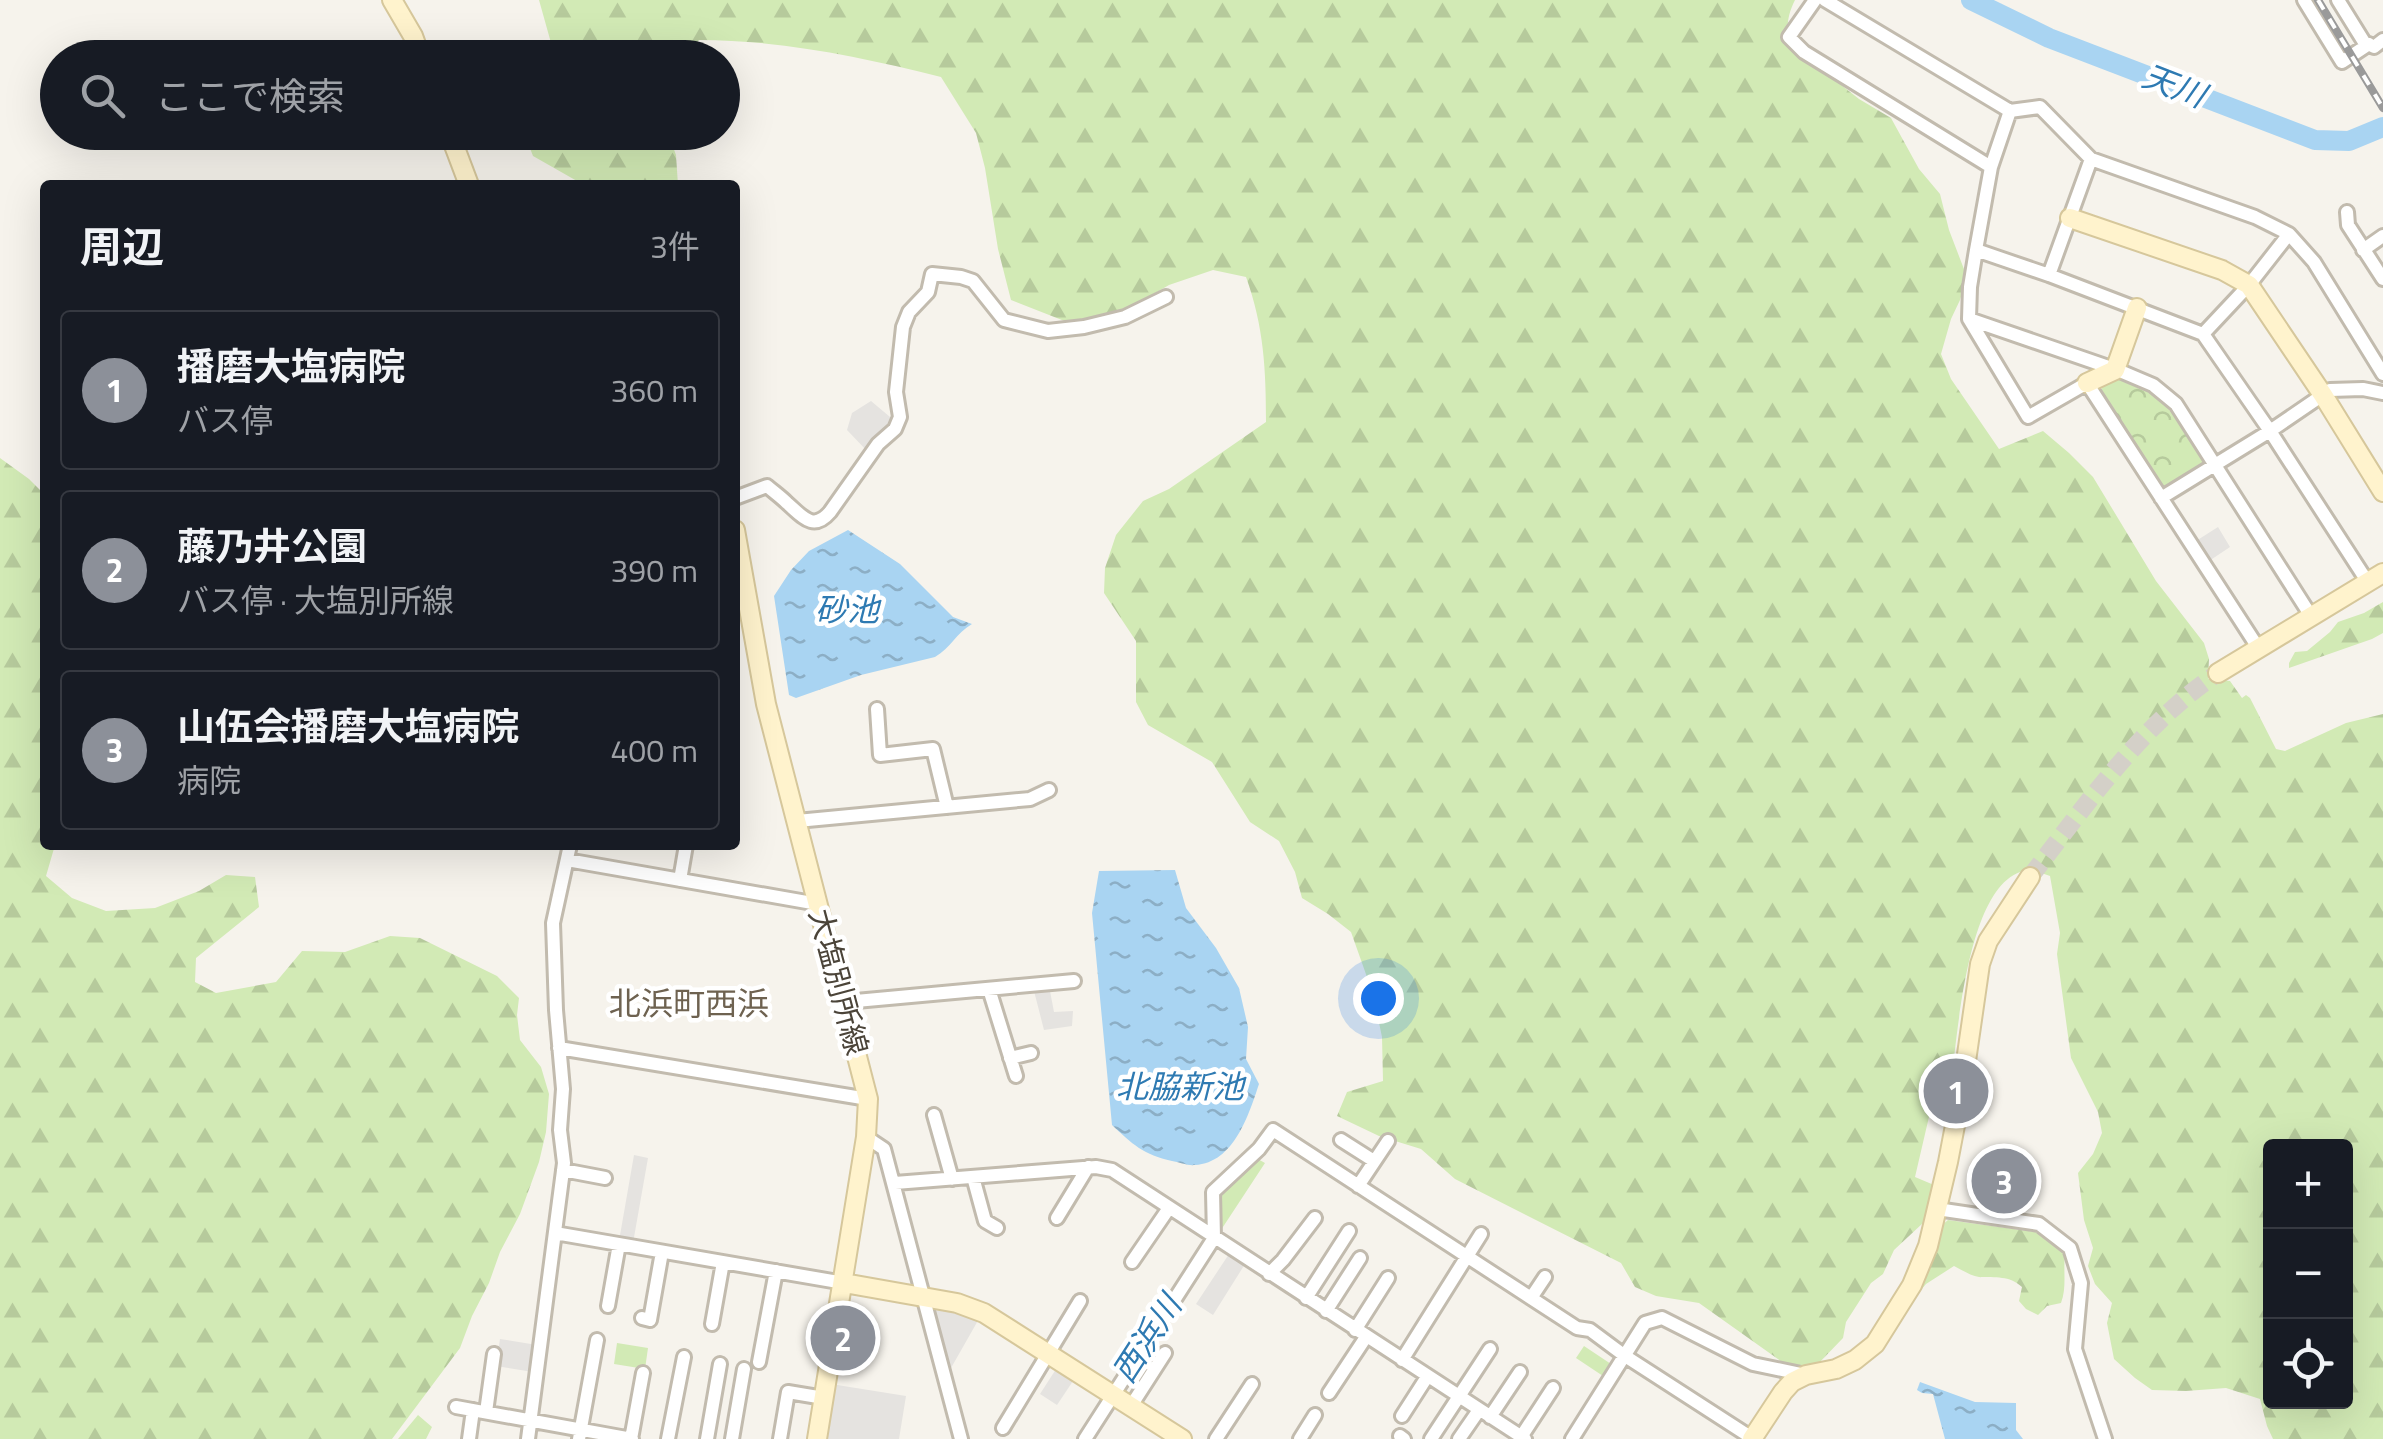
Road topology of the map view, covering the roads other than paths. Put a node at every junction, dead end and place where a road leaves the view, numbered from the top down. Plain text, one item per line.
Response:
1 (392, 0) edge
2 (1815, 0) edge
3 (1825, 0) edge
4 (2304, 0) edge
5 (2338, 0) edge
6 (414, 40) edge
7 (2376, 42) edge
8 (2010, 111) junction
9 (456, 150) edge
10 (2091, 158) junction
11 (1991, 166) junction
12 (467, 180) edge
13 (2347, 212) dead end
14 (2070, 218) junction
15 (2290, 234) junction
16 (2383, 236) edge
17 (1976, 250) junction
18 (2362, 250) junction
19 (2049, 275) junction
20 (2383, 279) edge
21 (2249, 285) junction
22 (1166, 297) dead end
23 (2137, 308) junction
24 (1969, 319) junction
25 (2203, 334) junction
26 (2116, 370) junction
27 (2383, 374) edge
28 (2087, 383) junction
29 (2383, 393) edge
30 (2323, 394) junction
31 (2270, 431) junction
32 (2215, 465) junction
33 (2383, 492) edge
34 (740, 496) edge
35 (2161, 498) junction
36 (740, 558) edge
37 (2375, 577) edge
38 (2311, 616) junction
39 (2258, 650) junction
40 (2218, 673) tunnel mouth
41 (876, 709) dead end
42 (1048, 790) dead end
43 (946, 807) junction
44 (797, 821) junction
45 (569, 850) edge
46 (685, 850) edge
47 (567, 860) junction
48 (2030, 877) tunnel mouth
49 (680, 880) junction
50 (818, 904) junction
51 (1074, 981) dead end
52 (990, 989) junction
53 (845, 1002) junction
54 (558, 1048) junction
55 (1031, 1053) dead end
56 (1006, 1057) junction
57 (1016, 1076) dead end
58 (868, 1099) junction
59 (934, 1116) dead end
60 (866, 1137) junction
61 (1340, 1140) dead end
62 (1388, 1142) dead end
63 (1374, 1161) junction
64 (1088, 1167) junction
65 (563, 1170) junction
66 (973, 1177) junction
67 (605, 1178) dead end
68 (952, 1179) junction
69 (895, 1183) junction
70 (1358, 1186) junction
71 (1169, 1208) junction
72 (1937, 1210) junction
73 (1057, 1218) dead end
74 (1315, 1218) dead end
75 (997, 1228) dead end
76 (1349, 1231) dead end
77 (555, 1233) junction
78 (1481, 1234) dead end
79 (1214, 1238) junction
80 (619, 1244) junction
81 (662, 1252) junction
82 (1466, 1257) junction
83 (1360, 1258) dead end
84 (723, 1262) junction
85 (1132, 1262) dead end
86 (776, 1271) junction
87 (1269, 1274) junction
88 (1388, 1278) dead end
89 (1545, 1278) dead end
90 (844, 1283) junction
91 (923, 1296) junction
92 (1306, 1298) junction
93 (1531, 1298) junction
94 (1080, 1301) dead end
95 (608, 1306) dead end
96 (1326, 1310) junction
97 (642, 1318) dead end
98 (712, 1324) dead end
99 (1361, 1333) junction
100 (597, 1340) dead end
101 (1490, 1349) dead end
102 (1048, 1352) junction
103 (1166, 1353) dead end
104 (494, 1354) dead end
105 (1625, 1356) junction
106 (684, 1357) dead end
107 (1402, 1360) junction
108 (759, 1362) dead end
109 (720, 1364) dead end
110 (744, 1369) dead end
111 (643, 1372) dead end
112 (1520, 1372) dead end
113 (1806, 1375) junction
114 (1428, 1376) junction
115 (1252, 1384) dead end
116 (1552, 1388) dead end
117 (1329, 1393) dead end
118 (1113, 1396) junction
119 (1459, 1397) junction
120 (824, 1398) junction
121 (1131, 1406) junction
122 (456, 1407) dead end
123 (480, 1411) junction
124 (1485, 1413) junction
125 (1315, 1415) dead end
126 (1402, 1416) dead end
127 (530, 1420) junction
128 (1003, 1428) dead end
129 (579, 1434) edge
130 (1523, 1438) edge
131 (469, 1439) edge
132 (528, 1439) edge
133 (632, 1439) edge
134 (668, 1439) edge
135 (706, 1439) edge
136 (732, 1439) edge
137 (780, 1439) edge
138 (818, 1439) edge
139 (962, 1439) edge
140 (1085, 1439) edge
141 (1182, 1439) edge
142 (1216, 1439) edge
143 (1300, 1439) edge
144 (1431, 1439) edge
145 (1459, 1439) edge
146 (1572, 1439) edge
147 (1752, 1439) edge
148 (2105, 1439) edge

1 - 6 street
2 - 11 street
3 - 8 street
4 - 7 street
5 - 7 street
8 - 10 street
8 - 11 street
9 - 12 street
10 - 14 street
10 - 15 street
11 - 17 street
13 - 18 street
14 - 19 street
14 - 21 street
15 - 21 street
15 - 27 street
16 - 18 street
17 - 19 street
17 - 24 street
18 - 20 street
19 - 23 street
21 - 25 street
21 - 30 street
22 - 34 street
23 - 25 street
23 - 26 street
24 - 26 street
24 - 28 street
25 - 31 street
26 - 28 street
26 - 32 street
28 - 35 street
29 - 30 street
30 - 31 street
30 - 33 street
31 - 32 street
31 - 37 street
32 - 35 street
32 - 38 street
35 - 39 street
36 - 44 street, 大塩別所線
37 - 38 street
38 - 39 street
39 - 40 street
41 - 43 street
42 - 43 street
43 - 44 street
44 - 50 street, 大塩別所線
45 - 47 street
46 - 49 street
47 - 49 street
47 - 54 street
48 - 72 street
49 - 50 street
50 - 53 street, 大塩別所線
51 - 52 street
52 - 53 street
52 - 56 street
53 - 58 street, 大塩別所線
54 - 58 street
54 - 65 street
55 - 56 street
56 - 57 street
58 - 60 street, 大塩別所線
59 - 68 street
60 - 69 street
60 - 90 street, 大塩別所線
61 - 63 street
62 - 63 street
63 - 70 street
64 - 66 street
64 - 71 street
64 - 73 street
65 - 67 street
65 - 77 street
66 - 68 street
66 - 75 street
68 - 69 street
69 - 91 street
70 - 79 street
70 - 82 street
71 - 79 street
71 - 85 street
72 - 113 street
72 - 148 street
74 - 87 street
76 - 92 street
77 - 80 street
77 - 127 street
78 - 82 street
79 - 87 street
79 - 118 street
80 - 81 street
80 - 95 street
81 - 84 street
81 - 97 street
82 - 93 street
82 - 107 street
83 - 96 street
84 - 86 street
84 - 98 street
86 - 90 street
86 - 108 street
87 - 92 street
88 - 99 street
89 - 93 street
90 - 91 street
90 - 120 street, 大塩別所線
91 - 102 street
91 - 139 street
92 - 96 street
93 - 105 street
94 - 102 street
96 - 99 street
99 - 107 street
99 - 117 street
100 - 129 street
101 - 119 street
102 - 118 street
102 - 128 street
103 - 121 street
104 - 123 street
105 - 113 street
105 - 146 street
105 - 147 street
106 - 134 street
107 - 114 street
109 - 135 street
110 - 136 street
111 - 133 street
112 - 124 street
113 - 147 street
114 - 119 street
114 - 126 street
115 - 142 street
116 - 130 street
118 - 121 street
118 - 140 street
119 - 124 street
119 - 144 street
120 - 137 street
120 - 138 street, 大塩別所線
121 - 141 street
122 - 123 street
123 - 127 street
123 - 131 street
124 - 130 street
124 - 145 street
125 - 143 street
127 - 129 street
127 - 132 street
129 - 133 street

